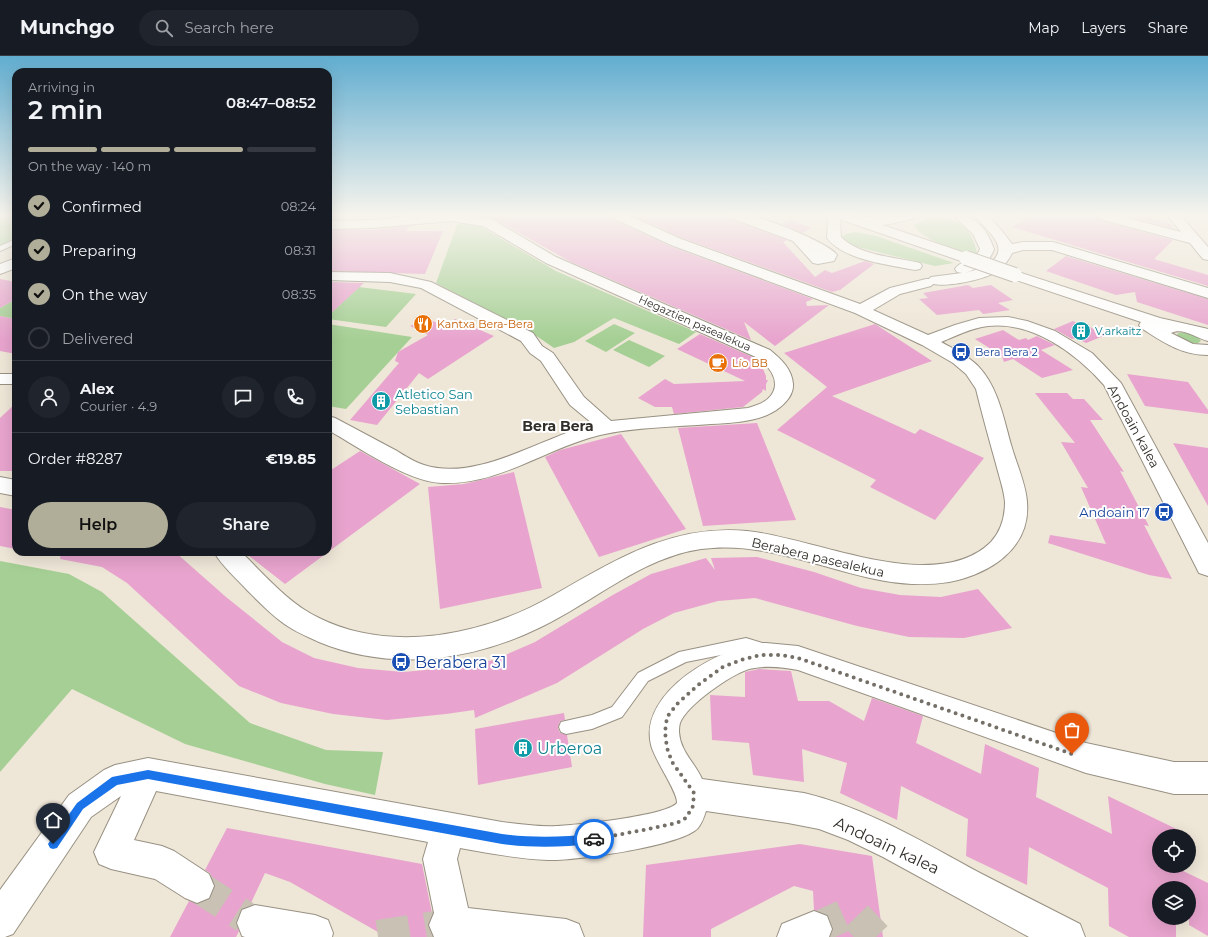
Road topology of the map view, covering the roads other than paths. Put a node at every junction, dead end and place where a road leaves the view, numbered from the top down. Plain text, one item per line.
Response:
1 (546, 257) edge
2 (717, 257) edge
3 (878, 257) edge
4 (964, 257) edge
5 (985, 257) edge
6 (1002, 257) edge
7 (1090, 257) edge
8 (884, 259) junction
9 (12, 264) edge
10 (915, 266) junction
11 (0, 270) edge
12 (901, 274) junction
13 (332, 276) edge
14 (931, 278) junction
15 (1208, 293) edge
16 (855, 308) junction
17 (1169, 330) junction
18 (1208, 336) edge
19 (928, 341) junction
20 (1179, 346) junction
21 (1208, 350) edge
22 (1208, 367) edge
23 (0, 379) edge
24 (12, 379) edge
25 (577, 401) junction
26 (332, 424) edge
27 (606, 427) junction
28 (582, 434) junction
29 (0, 485) edge
30 (12, 487) edge
31 (230, 556) edge
32 (1208, 565) edge
33 (781, 655) junction
34 (566, 727) dead end
35 (148, 774) junction
36 (1208, 778) edge
37 (694, 793) junction
38 (449, 830) junction
39 (197, 886) tunnel mouth
40 (0, 921) edge
41 (253, 926) tunnel mouth
42 (504, 933) edge
43 (312, 937) edge
44 (566, 937) edge
45 (1067, 937) edge

1 - 27 street, Hegaztien pasealekua
2 - 16 street, Berabera pasealekua
3 - 8 street
4 - 17 street, bridge
5 - 14 street
6 - 14 street
7 - 15 street
8 - 10 street
8 - 12 street
9 - 11 street
10 - 12 street
10 - 14 street
12 - 14 street
12 - 16 street
13 - 25 street
14 - 16 street
16 - 19 street, Berabera pasealekua
17 - 18 street
17 - 20 street
19 - 31 street, Berabera pasealekua
19 - 32 street, Andoain kalea
20 - 21 street
20 - 22 street
23 - 24 street
25 - 27 street
25 - 28 street
26 - 28 street, Hegaztien pasealekua
27 - 28 street, Hegaztien pasealekua
29 - 30 street
33 - 34 lane
33 - 36 street
33 - 37 street
35 - 38 street
35 - 39 street
35 - 40 street
37 - 38 street
37 - 45 street, Andoain kalea
38 - 42 street
41 - 43 street
42 - 44 street

